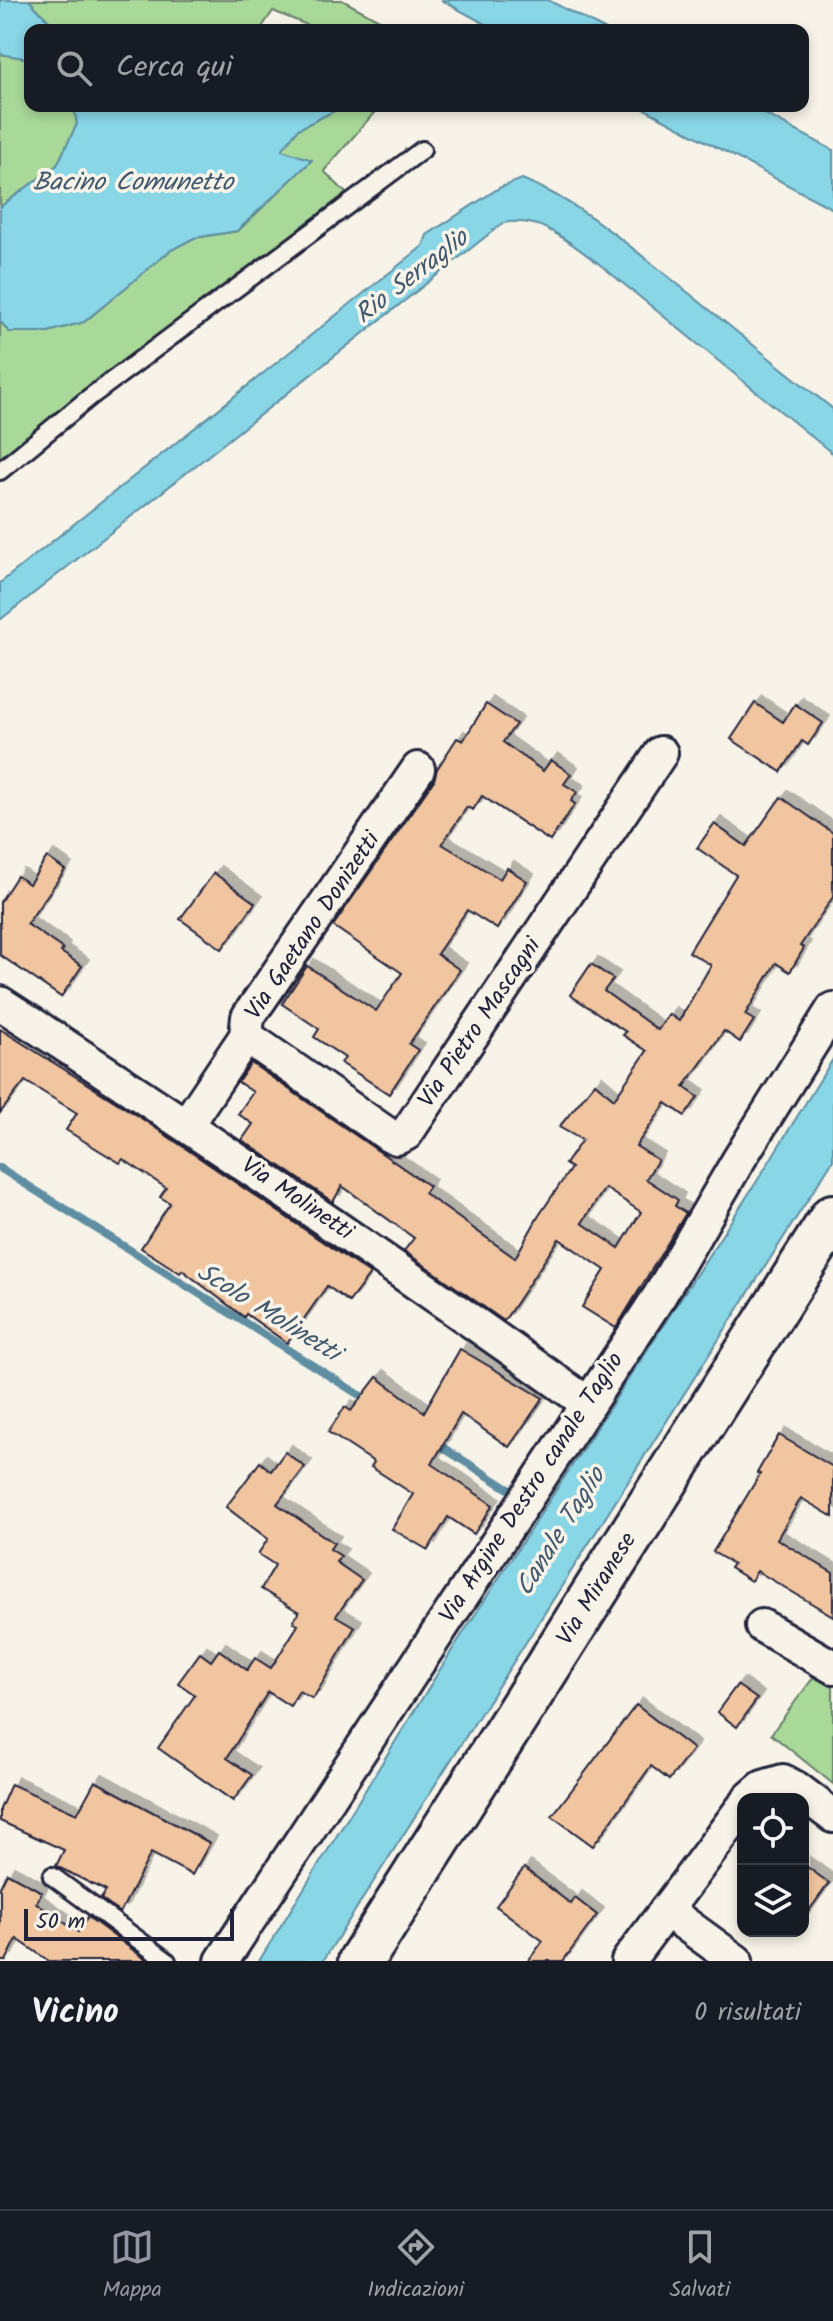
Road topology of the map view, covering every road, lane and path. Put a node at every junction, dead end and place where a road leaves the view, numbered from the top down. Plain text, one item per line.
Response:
1 (422, 150) dead end
2 (0, 471) edge
3 (661, 753) dead end
4 (418, 769) dead end
5 (0, 1003) edge
6 (833, 1009) edge
7 (246, 1036) junction
8 (187, 1124) junction
9 (833, 1217) edge
10 (587, 1403) junction
11 (762, 1626) dead end
12 (833, 1667) edge
13 (760, 1793) edge
14 (803, 1793) edge
15 (809, 1798) edge
16 (833, 1816) edge
17 (737, 1817) edge
18 (52, 1876) dead end
19 (666, 1910) junction
20 (167, 1961) edge
21 (222, 1961) edge
22 (361, 1961) edge
23 (628, 1961) edge
24 (736, 1961) edge

1 - 2 lane
3 - 7 street, Via Pietro Mascagni
4 - 7 street, Via Gaetano Donizetti
5 - 8 street, Via Molinetti
6 - 10 street, Via Argine Destro canale Taglio
7 - 8 street, Via Gaetano Donizetti
8 - 10 street, Via Molinetti
9 - 22 main road, Via Miranese
10 - 21 street, Via Argine Destro canale Taglio
11 - 12 street
13 - 14 street
15 - 16 street
17 - 19 street
18 - 20 lane
19 - 23 street
19 - 24 street

